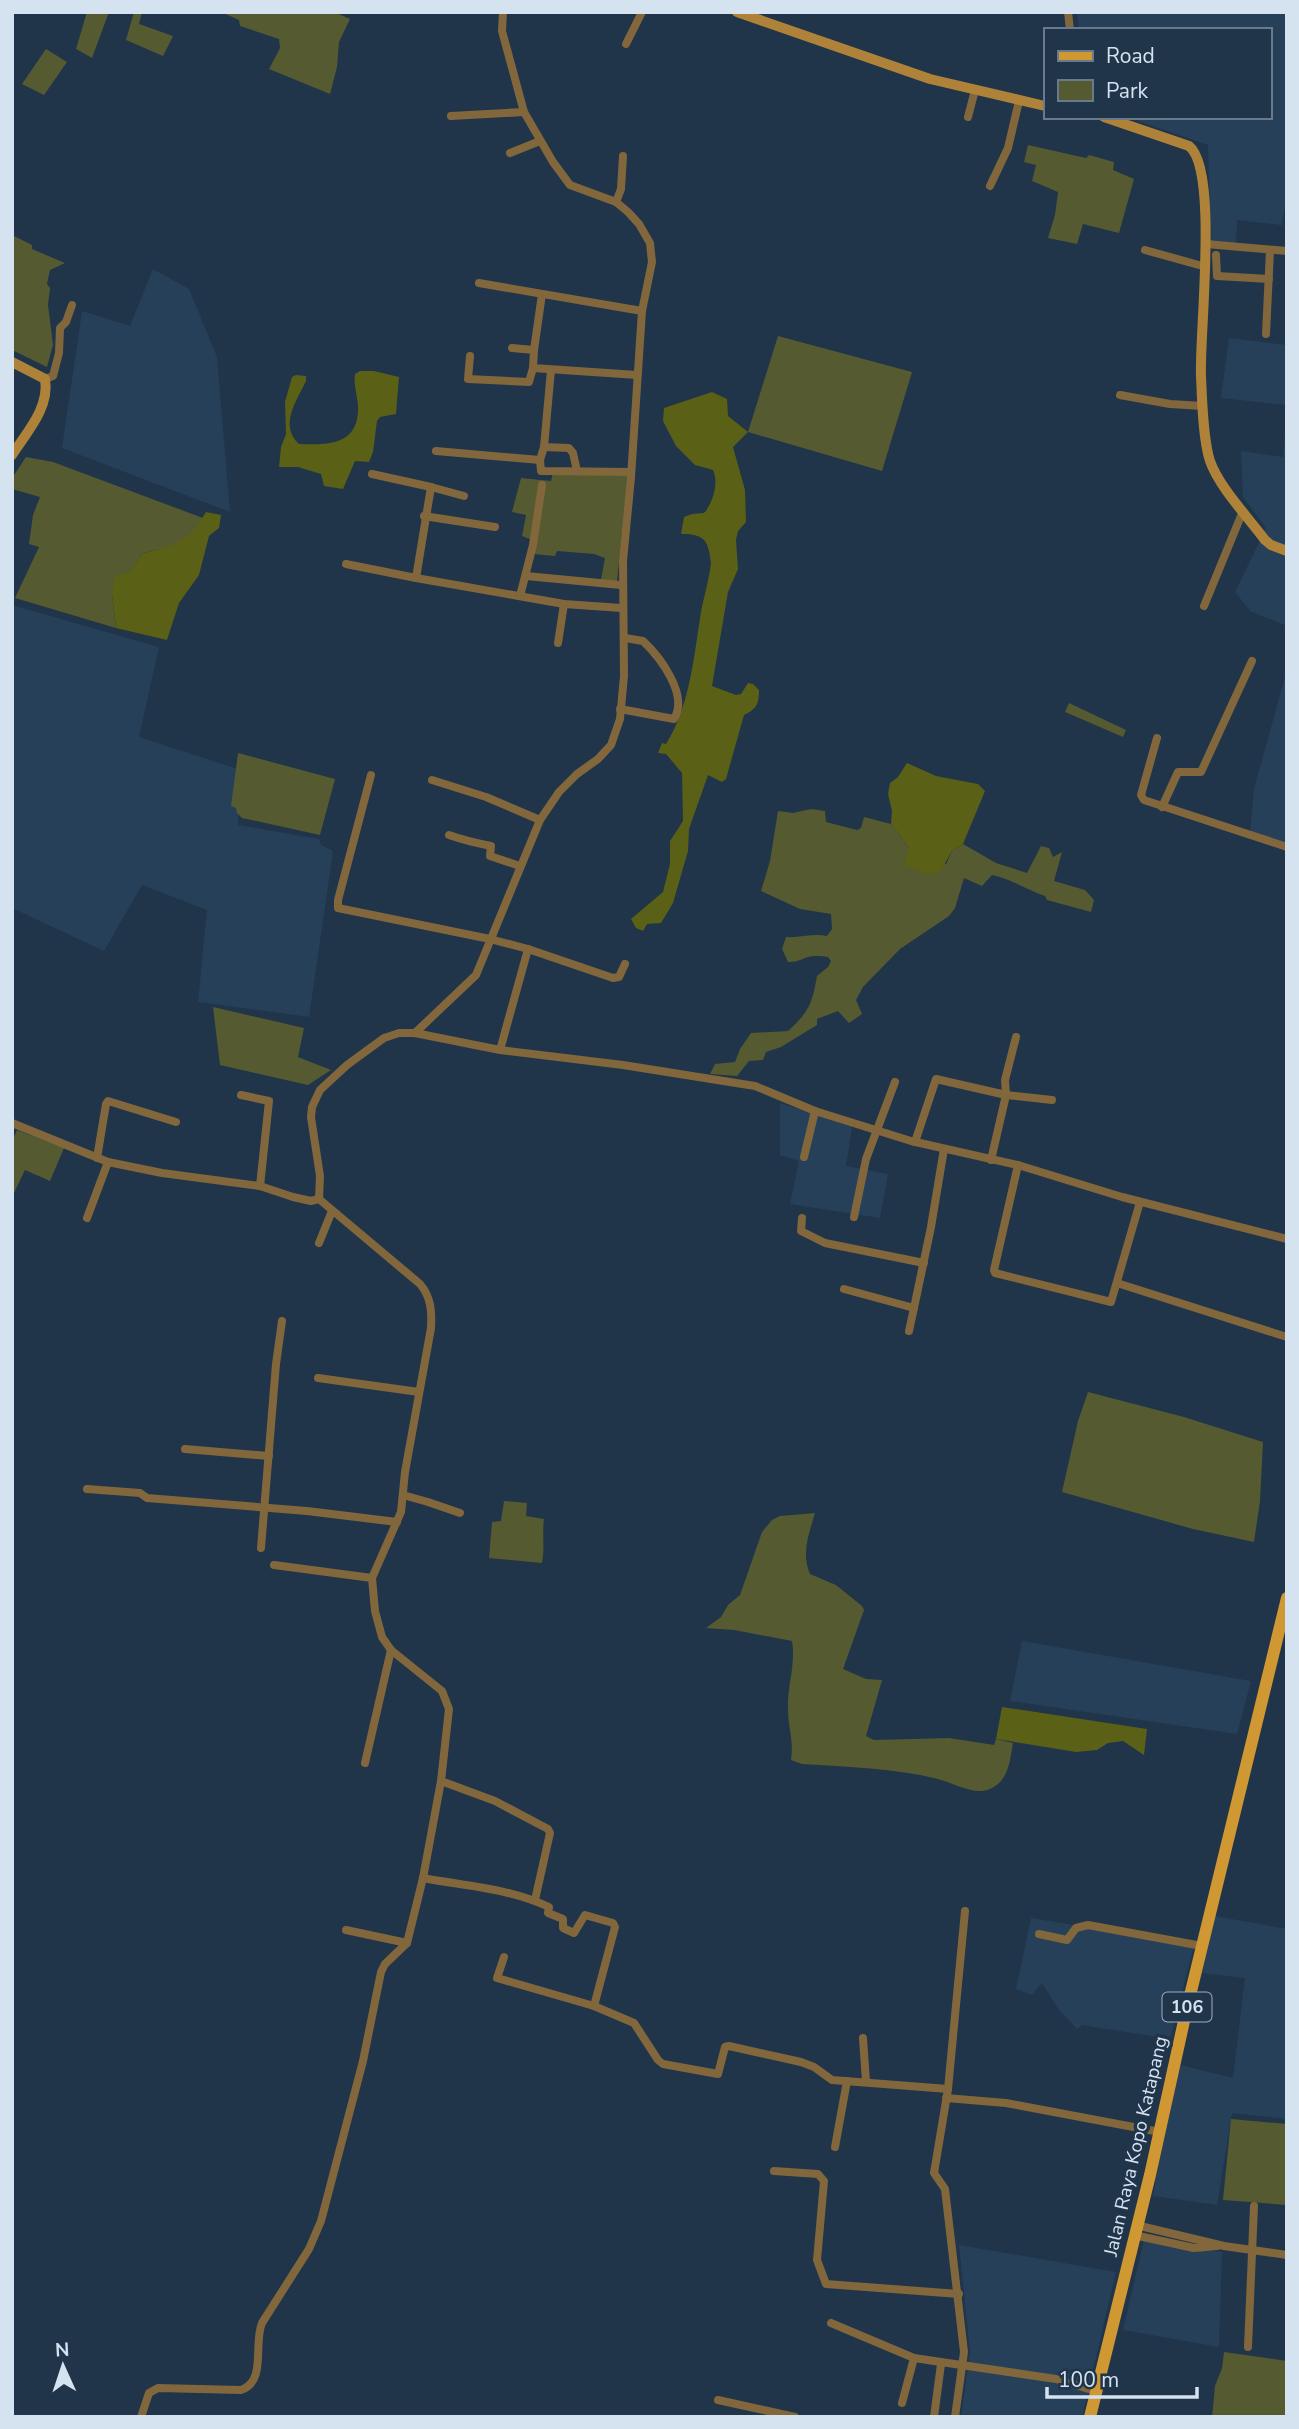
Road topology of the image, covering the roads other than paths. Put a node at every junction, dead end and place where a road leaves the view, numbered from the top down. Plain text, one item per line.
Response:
1 (503, 12) edge
2 (642, 12) edge
3 (737, 12) edge
4 (626, 44) dead end
5 (975, 90) junction
6 (1019, 101) junction
7 (1044, 106) edge
8 (524, 112) junction
9 (451, 116) dead end
10 (968, 117) dead end
11 (1119, 119) edge
12 (540, 141) junction
13 (510, 153) dead end
14 (623, 156) dead end
15 (990, 186) dead end
16 (616, 202) junction
17 (1206, 244) junction
18 (1145, 250) dead end
19 (1270, 250) junction
20 (1287, 251) edge
21 (1216, 255) dead end
22 (1206, 267) junction
23 (1269, 279) junction
24 (479, 283) dead end
25 (542, 294) junction
26 (72, 305) dead end
27 (642, 311) junction
28 (1266, 334) dead end
29 (512, 348) dead end
30 (534, 350) junction
31 (470, 356) dead end
32 (12, 362) edge
33 (533, 368) junction
34 (551, 370) junction
35 (637, 375) junction
36 (45, 379) junction
37 (1120, 395) dead end
38 (1203, 406) junction
39 (544, 447) junction
40 (436, 451) dead end
41 (12, 455) edge
42 (540, 460) junction
43 (577, 471) junction
44 (631, 472) junction
45 (372, 474) dead end
46 (542, 485) dead end
47 (431, 486) junction
48 (464, 496) dead end
49 (1243, 511) junction
50 (424, 516) junction
51 (495, 527) dead end
52 (1287, 551) edge
53 (346, 564) dead end
54 (526, 576) junction
55 (416, 578) junction
56 (621, 585) junction
57 (520, 596) junction
58 (564, 604) junction
59 (1204, 606) dead end
60 (622, 608) junction
61 (625, 638) junction
62 (558, 643) dead end
63 (1252, 661) dead end
64 (620, 709) junction
65 (1157, 738) dead end
66 (371, 775) dead end
67 (432, 780) dead end
68 (1162, 807) junction
69 (540, 820) junction
70 (449, 835) dead end
71 (1287, 847) edge
72 (520, 866) junction
73 (490, 939) junction
74 (528, 949) junction
75 (625, 964) dead end
76 (415, 1033) junction
77 (1016, 1037) dead end
78 (500, 1050) junction
79 (895, 1082) dead end
80 (241, 1095) dead end
81 (1006, 1095) junction
82 (1052, 1100) dead end
83 (815, 1111) junction
84 (176, 1122) dead end
85 (12, 1123) edge
86 (878, 1130) junction
87 (915, 1142) junction
88 (944, 1149) junction
89 (803, 1157) dead end
90 (97, 1158) junction
91 (991, 1160) junction
92 (108, 1162) junction
93 (1018, 1165) junction
94 (260, 1186) junction
95 (320, 1199) junction
96 (1140, 1202) junction
97 (332, 1211) junction
98 (854, 1217) dead end
99 (87, 1218) dead end
100 (802, 1218) dead end
101 (1287, 1240) edge
102 (319, 1243) dead end
103 (924, 1263) junction
104 (1117, 1283) junction
105 (844, 1289) dead end
106 (914, 1308) junction
107 (282, 1321) dead end
108 (909, 1331) dead end
109 (1287, 1337) edge
110 (318, 1378) dead end
111 (419, 1392) junction
112 (185, 1450) dead end
113 (269, 1455) junction
114 (87, 1489) dead end
115 (403, 1496) junction
116 (264, 1508) junction
117 (460, 1513) dead end
118 (397, 1522) junction
119 (261, 1548) dead end
120 (274, 1565) dead end
121 (372, 1578) junction
122 (1287, 1598) edge
123 (391, 1650) junction
124 (365, 1763) dead end
125 (441, 1781) junction
126 (423, 1878) junction
127 (535, 1900) junction
128 (965, 1910) dead end
129 (346, 1930) dead end
130 (1040, 1934) dead end
131 (407, 1944) junction
132 (1202, 1946) junction
133 (504, 1957) dead end
134 (594, 2006) junction
135 (863, 2038) dead end
136 (848, 2081) junction
137 (866, 2082) junction
138 (947, 2093) junction
139 (1160, 2132) junction
140 (835, 2147) dead end
141 (774, 2171) dead end
142 (1254, 2206) dead end
143 (1135, 2230) junction
144 (1252, 2249) junction
145 (1287, 2255) edge
146 (959, 2294) junction
147 (831, 2323) dead end
148 (1248, 2347) dead end
149 (914, 2358) junction
150 (942, 2364) junction
151 (963, 2367) junction
152 (1095, 2391) junction
153 (718, 2400) dead end
154 (902, 2403) dead end
155 (141, 2417) edge
156 (795, 2417) edge
157 (934, 2417) edge
158 (956, 2417) edge
159 (1090, 2417) edge

1 - 8 street
2 - 4 street
3 - 5 street
5 - 6 street
5 - 10 street
6 - 7 street
6 - 15 street
8 - 9 street
8 - 12 street
11 - 17 street
12 - 13 street
12 - 16 street
14 - 16 street
16 - 27 street
17 - 19 street
17 - 22 street
18 - 22 street
19 - 20 street
19 - 23 street
21 - 23 street
22 - 38 street
23 - 28 street
24 - 25 street
25 - 27 street
25 - 30 street
26 - 36 street
27 - 35 street
29 - 30 street
30 - 33 street
31 - 33 street
32 - 36 street
33 - 34 street
34 - 35 street
34 - 39 street
35 - 44 street
36 - 41 street
37 - 38 street
38 - 49 street
39 - 42 street
39 - 43 street
40 - 42 street
42 - 43 street
43 - 44 street
44 - 56 street
45 - 47 street
46 - 54 street
47 - 48 street
47 - 50 street
49 - 52 street
49 - 59 street
50 - 51 street
50 - 55 street
53 - 55 street
54 - 56 street
54 - 57 street
55 - 57 street
56 - 60 street
57 - 58 street
58 - 60 street
58 - 62 street
60 - 61 street
61 - 64 street
61 - 64 street
63 - 68 street
64 - 69 street
65 - 68 street
66 - 73 street
67 - 69 street
68 - 71 street
69 - 72 street
70 - 72 street
72 - 73 street
73 - 74 street
73 - 76 street
74 - 75 street
74 - 78 street
76 - 78 street
76 - 95 street
77 - 81 street
78 - 83 street
79 - 86 street
80 - 94 street
81 - 82 street
81 - 87 street
81 - 91 street
83 - 86 street
83 - 89 street
84 - 90 street
85 - 90 street
86 - 87 street
86 - 98 street
87 - 88 street
88 - 91 street
88 - 103 street
90 - 92 street
91 - 93 street
92 - 94 street
92 - 99 street
93 - 96 street
93 - 104 street
94 - 95 street
95 - 97 street
96 - 101 street
96 - 104 street
97 - 102 street
97 - 111 street
100 - 103 street
103 - 106 street
104 - 109 street
105 - 106 street
106 - 108 street
107 - 113 street
110 - 111 street
111 - 115 street
112 - 113 street
113 - 116 street
114 - 116 street
115 - 117 street
115 - 118 street
116 - 118 street
116 - 119 street
118 - 121 street
120 - 121 street
121 - 123 street
122 - 132 main road, Jalan Raya Kopo Katapang / 106
123 - 124 street
123 - 125 street
125 - 126 street
125 - 127 street
126 - 127 street
126 - 131 street
127 - 134 street
128 - 138 street
129 - 131 street
130 - 132 street
131 - 155 street
132 - 139 main road, Jalan Raya Kopo Katapang / 106
133 - 134 street
134 - 136 street
135 - 137 street
136 - 137 street
136 - 140 street
137 - 138 street
138 - 139 street
138 - 146 street
139 - 143 main road, Jalan Raya Kopo Katapang / 106
141 - 146 street
142 - 144 street
143 - 144 street
143 - 152 main road, Jalan Raya Kopo Katapang / 106
144 - 145 street
144 - 148 street
146 - 151 street
147 - 149 street
149 - 150 street
149 - 154 street
150 - 151 street
150 - 157 street
151 - 152 street
151 - 158 street
152 - 159 main road, Jalan Raya Kopo Katapang / 106
153 - 156 street

